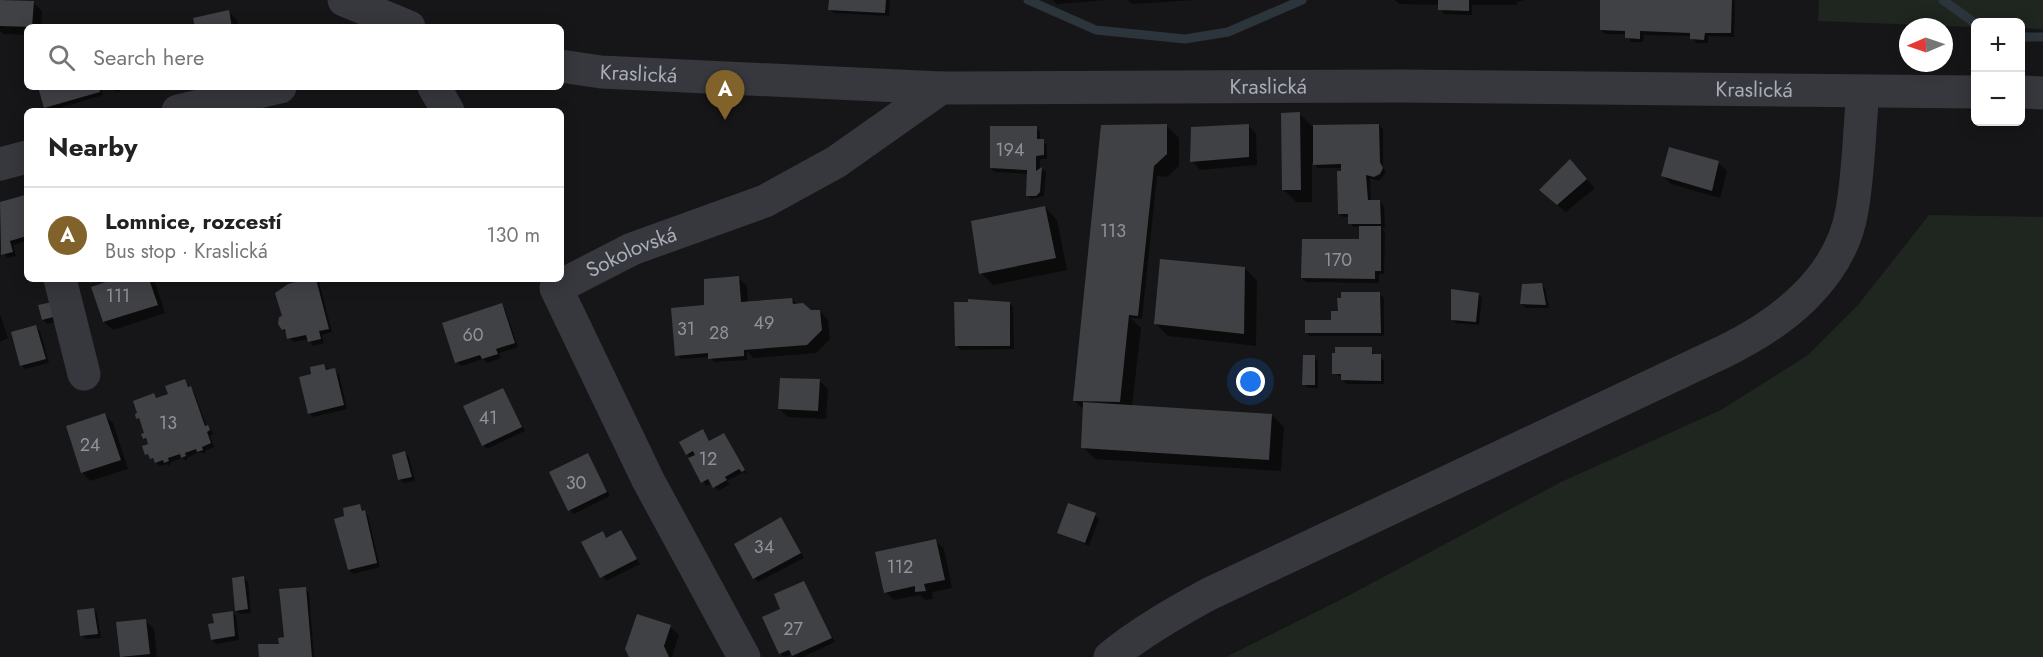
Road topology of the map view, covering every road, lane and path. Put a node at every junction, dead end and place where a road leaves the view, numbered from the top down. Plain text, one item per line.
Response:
1 (344, 0) edge
2 (397, 24) edge
3 (564, 66) edge
4 (941, 88) junction
5 (267, 90) edge
6 (436, 90) edge
7 (1863, 92) junction
8 (1971, 92) edge
9 (191, 108) edge
10 (446, 108) edge
11 (24, 158) edge
12 (0, 164) edge
13 (61, 282) edge
14 (84, 374) dead end
15 (744, 657) edge
16 (1110, 657) edge

1 - 2 street
3 - 4 street, Kraslická
4 - 7 street, Kraslická
4 - 15 street, Sokolovská
5 - 9 street
6 - 10 street
7 - 8 street, Kraslická
7 - 16 street
11 - 12 street
13 - 14 street

